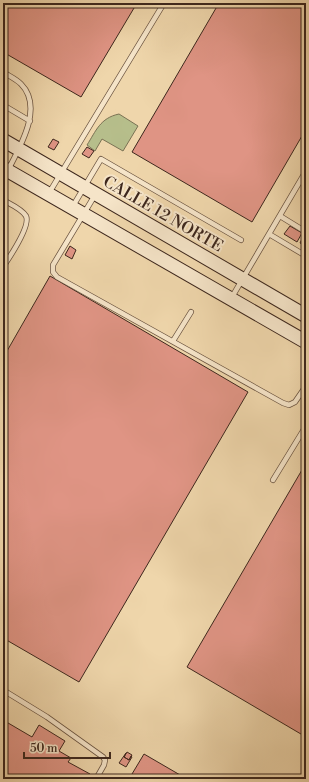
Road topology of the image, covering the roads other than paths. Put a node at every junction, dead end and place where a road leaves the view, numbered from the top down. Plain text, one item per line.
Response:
1 (164, 3) edge
2 (3, 72) edge
3 (3, 105) edge
4 (30, 121) junction
5 (3, 140) edge
6 (19, 149) junction
7 (5, 170) edge
8 (306, 171) edge
9 (60, 173) junction
10 (84, 187) junction
11 (48, 194) junction
12 (96, 194) junction
13 (3, 200) edge
14 (77, 211) junction
15 (280, 216) junction
16 (306, 232) edge
17 (269, 234) junction
18 (241, 240) dead end
19 (306, 256) edge
20 (3, 268) edge
21 (243, 280) junction
22 (231, 299) junction
23 (191, 312) dead end
24 (306, 316) edge
25 (172, 342) junction
26 (306, 342) edge
27 (306, 386) edge
28 (306, 426) edge
29 (273, 480) dead end
30 (3, 690) edge
31 (96, 779) edge

1 - 9 lane
2 - 4 lane
3 - 4 lane
4 - 6 lane
5 - 6 main road, CALLE 12 NORTE
6 - 7 lane
6 - 9 main road, CALLE 12 NORTE
7 - 11 main road
8 - 15 lane
9 - 10 main road, CALLE 12 NORTE
9 - 11 lane
10 - 12 main road, CALLE 12 NORTE
10 - 14 lane
10 - 18 lane
11 - 14 main road
12 - 14 lane
12 - 21 main road, CALLE 12 NORTE
13 - 20 lane
14 - 22 main road
14 - 25 lane
15 - 16 lane
15 - 17 lane
17 - 19 lane
17 - 21 lane
21 - 22 lane
21 - 24 main road, CALLE 12 NORTE
22 - 26 main road
23 - 25 lane
25 - 27 lane
28 - 29 lane
30 - 31 lane

